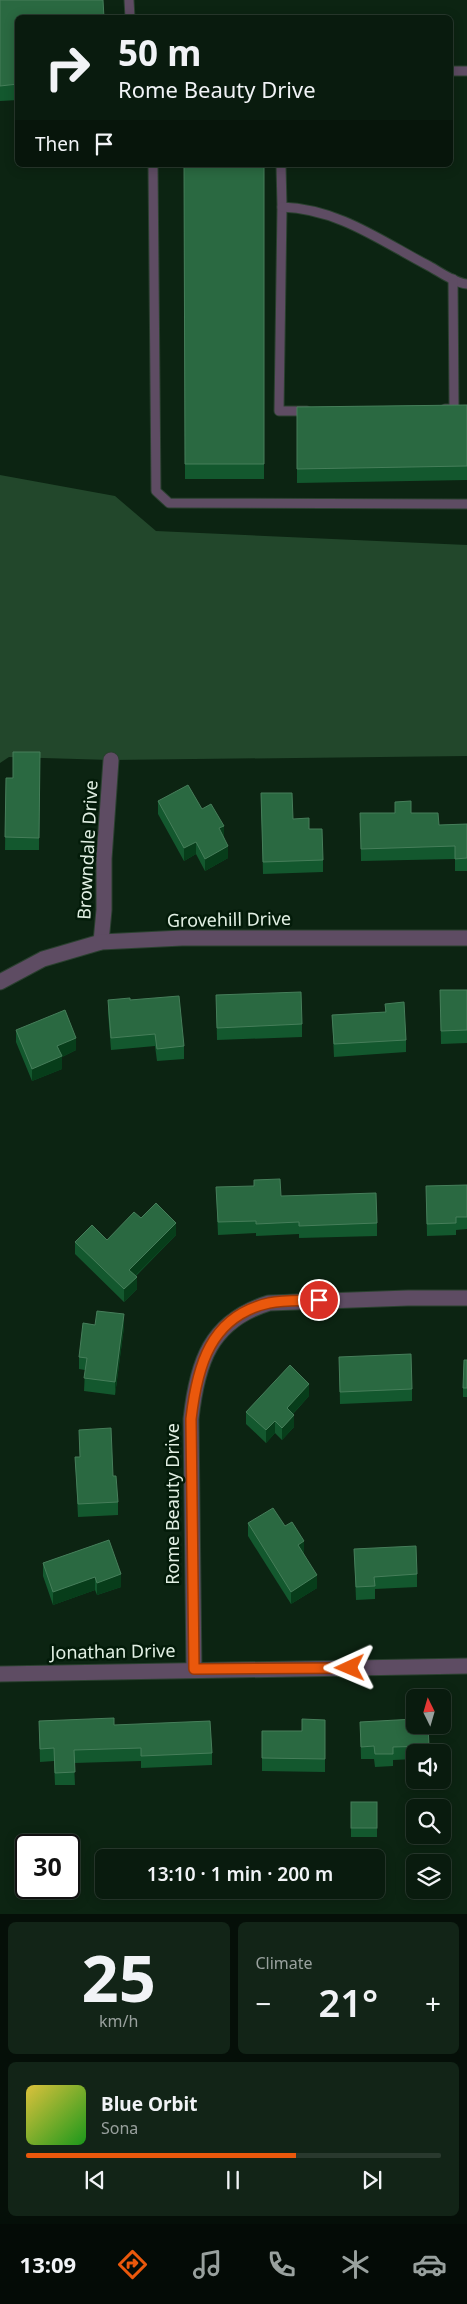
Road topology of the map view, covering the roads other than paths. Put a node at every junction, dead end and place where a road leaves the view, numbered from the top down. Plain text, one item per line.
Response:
1 (130, 0) edge
2 (130, 15) edge
3 (453, 71) edge
4 (467, 71) edge
5 (153, 167) edge
6 (281, 167) edge
7 (282, 207) junction
8 (453, 279) junction
9 (467, 284) edge
10 (434, 409) edge
11 (318, 410) edge
12 (467, 504) edge
13 (112, 760) dead end
14 (467, 938) edge
15 (101, 942) junction
16 (0, 982) edge
17 (467, 1298) edge
18 (467, 1666) edge
19 (194, 1669) junction
20 (0, 1674) edge

1 - 2 lane
3 - 4 lane
5 - 12 lane
6 - 7 lane
7 - 8 lane
7 - 11 lane
8 - 9 lane
8 - 10 lane
13 - 15 street, Browndale Drive
14 - 15 street, Grovehill Drive
15 - 16 street, Grovehill Drive
17 - 19 street, Rome Beauty Drive
18 - 19 street, Jonathan Drive
19 - 20 street, Jonathan Drive

